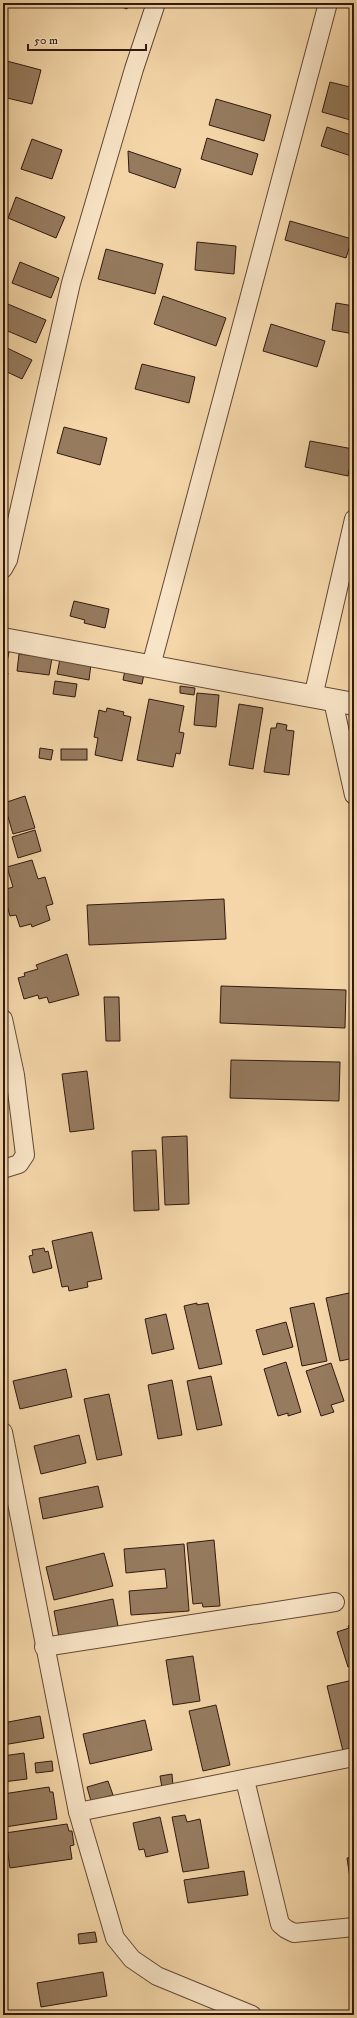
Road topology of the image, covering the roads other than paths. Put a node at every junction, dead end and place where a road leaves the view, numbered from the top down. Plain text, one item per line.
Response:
1 (156, 3) edge
2 (328, 3) edge
3 (354, 519) edge
4 (3, 570) edge
5 (3, 638) edge
6 (151, 666) junction
7 (333, 701) edge
8 (354, 795) edge
9 (3, 1019) edge
10 (3, 1169) edge
11 (3, 1432) edge
12 (335, 1602) dead end
13 (44, 1647) junction
14 (354, 1756) edge
15 (244, 1780) junction
16 (78, 1812) junction
17 (354, 1926) edge
18 (252, 2015) edge

1 - 4 street
2 - 6 street
3 - 7 street
5 - 6 street
6 - 7 street
7 - 8 street
9 - 10 street
11 - 13 street
12 - 13 street
13 - 16 street
14 - 15 street
15 - 16 street
15 - 17 street
16 - 18 street

